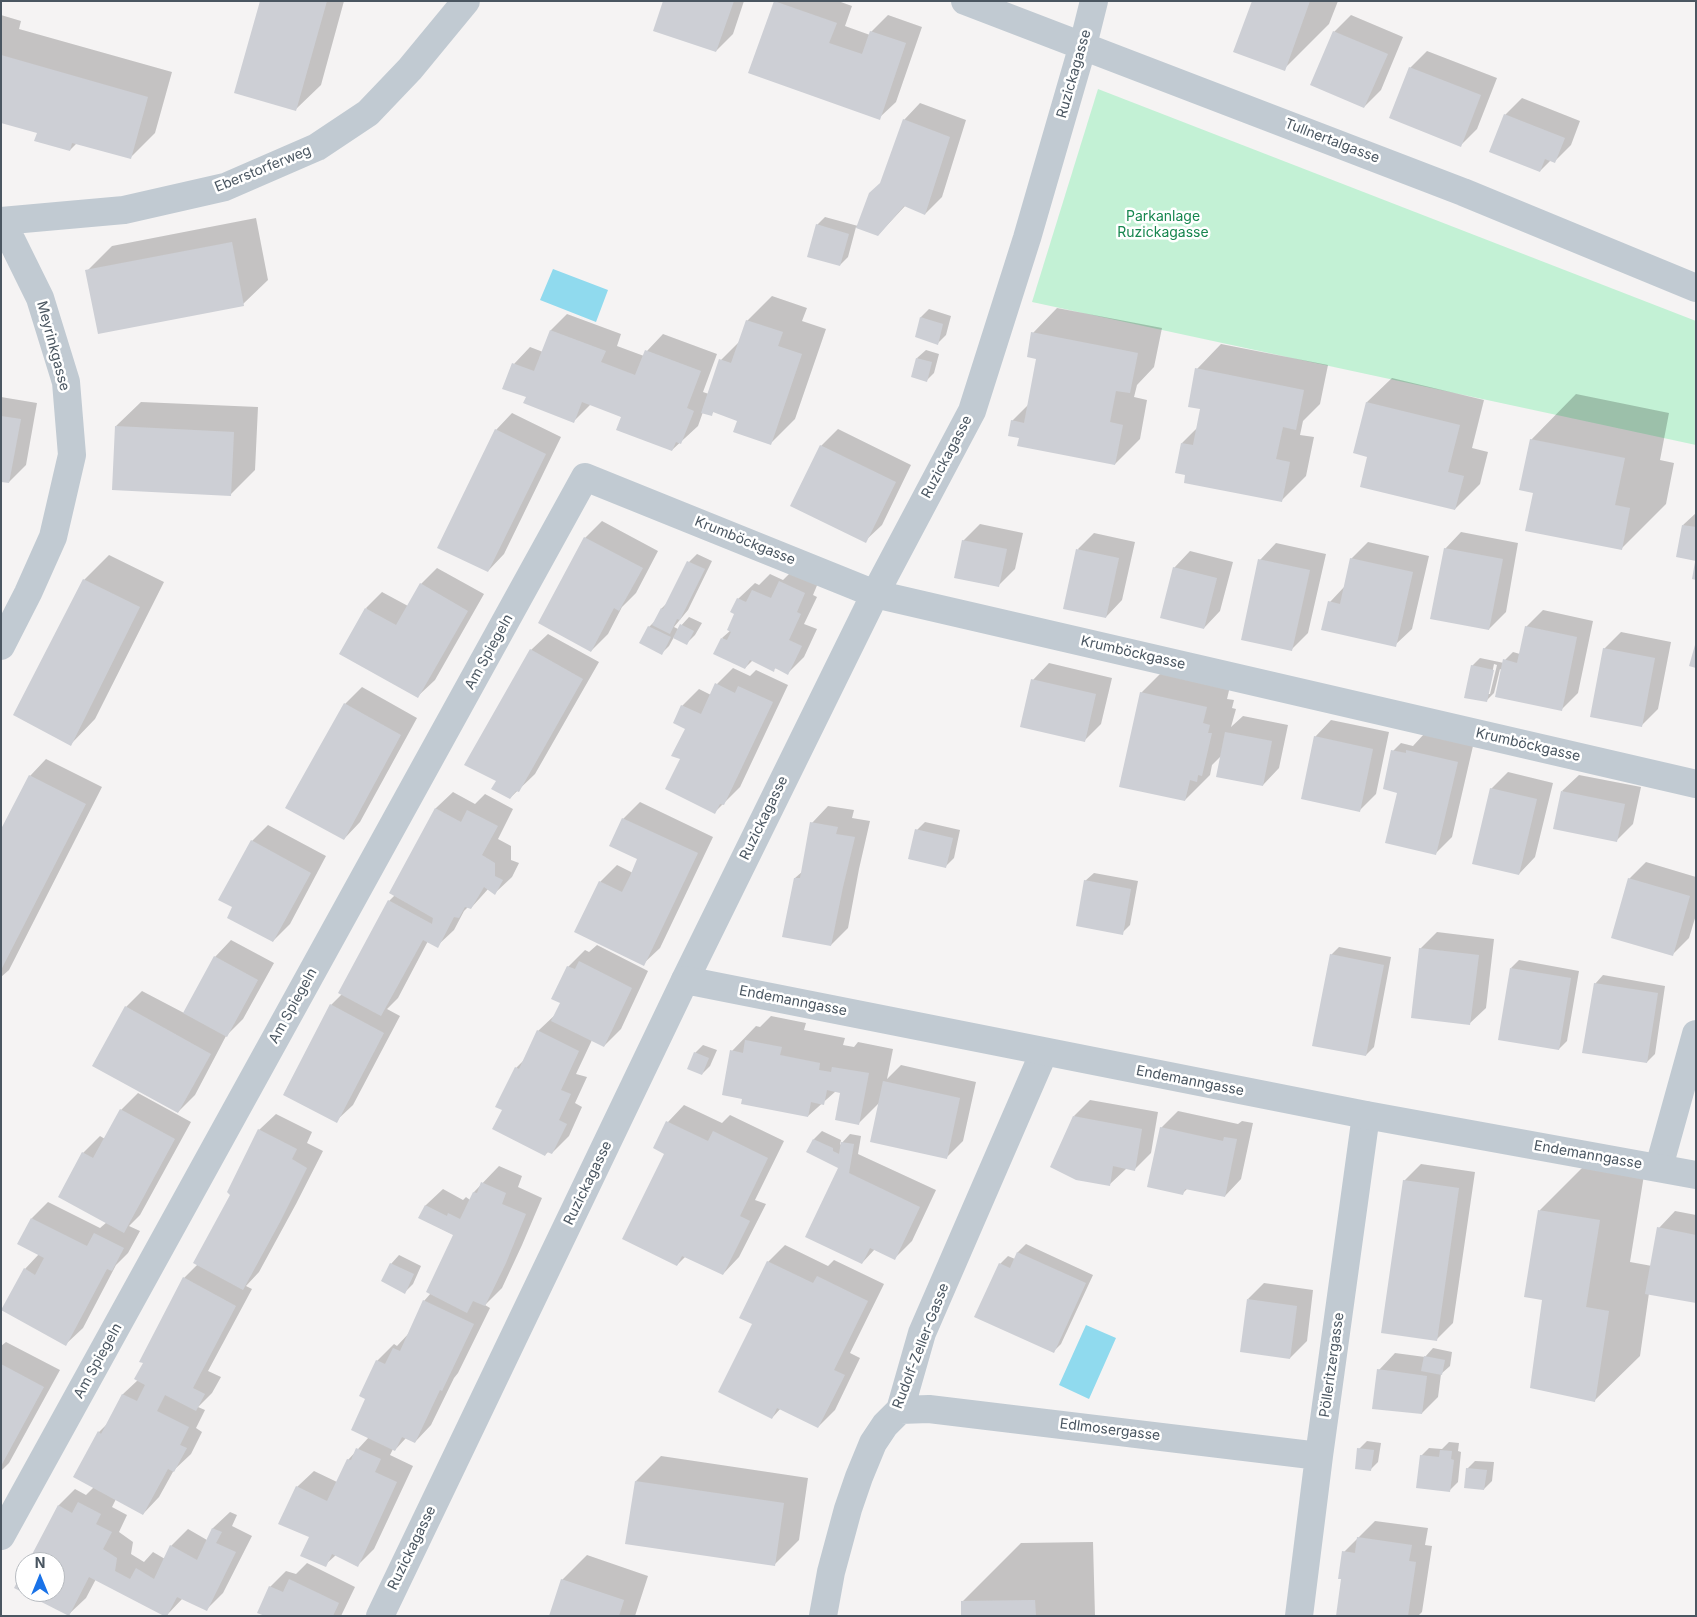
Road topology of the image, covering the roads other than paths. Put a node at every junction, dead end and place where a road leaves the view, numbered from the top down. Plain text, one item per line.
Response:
1 (466, 1) edge
2 (965, 1) edge
3 (1094, 1) edge
4 (1083, 45) junction
5 (2, 221) edge
6 (1696, 288) edge
7 (585, 477) joint
8 (875, 594) junction
9 (1, 646) edge
10 (1696, 784) edge
11 (685, 980) junction
12 (1696, 1034) edge
13 (1044, 1052) junction
14 (1366, 1115) junction
15 (1659, 1167) junction
16 (1696, 1175) edge
17 (900, 1410) junction
18 (1319, 1456) junction
19 (1, 1536) edge
20 (380, 1616) edge
21 (823, 1616) edge
22 (1299, 1616) edge

1 - 5 street, Eberstorferweg
2 - 4 street, Tullnertalgasse
3 - 4 street, Ruzickagasse
4 - 6 street, Tullnertalgasse
4 - 8 street, Ruzickagasse
5 - 9 street, Meyrinkgasse
7 - 8 street, Krumböckgasse
7 - 19 street, Am Spiegeln
8 - 10 street, Krumböckgasse
8 - 11 street, Ruzickagasse
11 - 13 street, Endemanngasse
11 - 20 street, Ruzickagasse
12 - 15 street
13 - 14 street, Endemanngasse
13 - 17 street, Rudolf-Zeller-Gasse
14 - 15 street, Endemanngasse
14 - 18 street, Pölleritzergasse
15 - 16 street, Endemanngasse
17 - 18 street, Edlmosergasse
17 - 21 street, Rudolf-Zeller-Gasse
18 - 22 street, Pölleritzergasse

